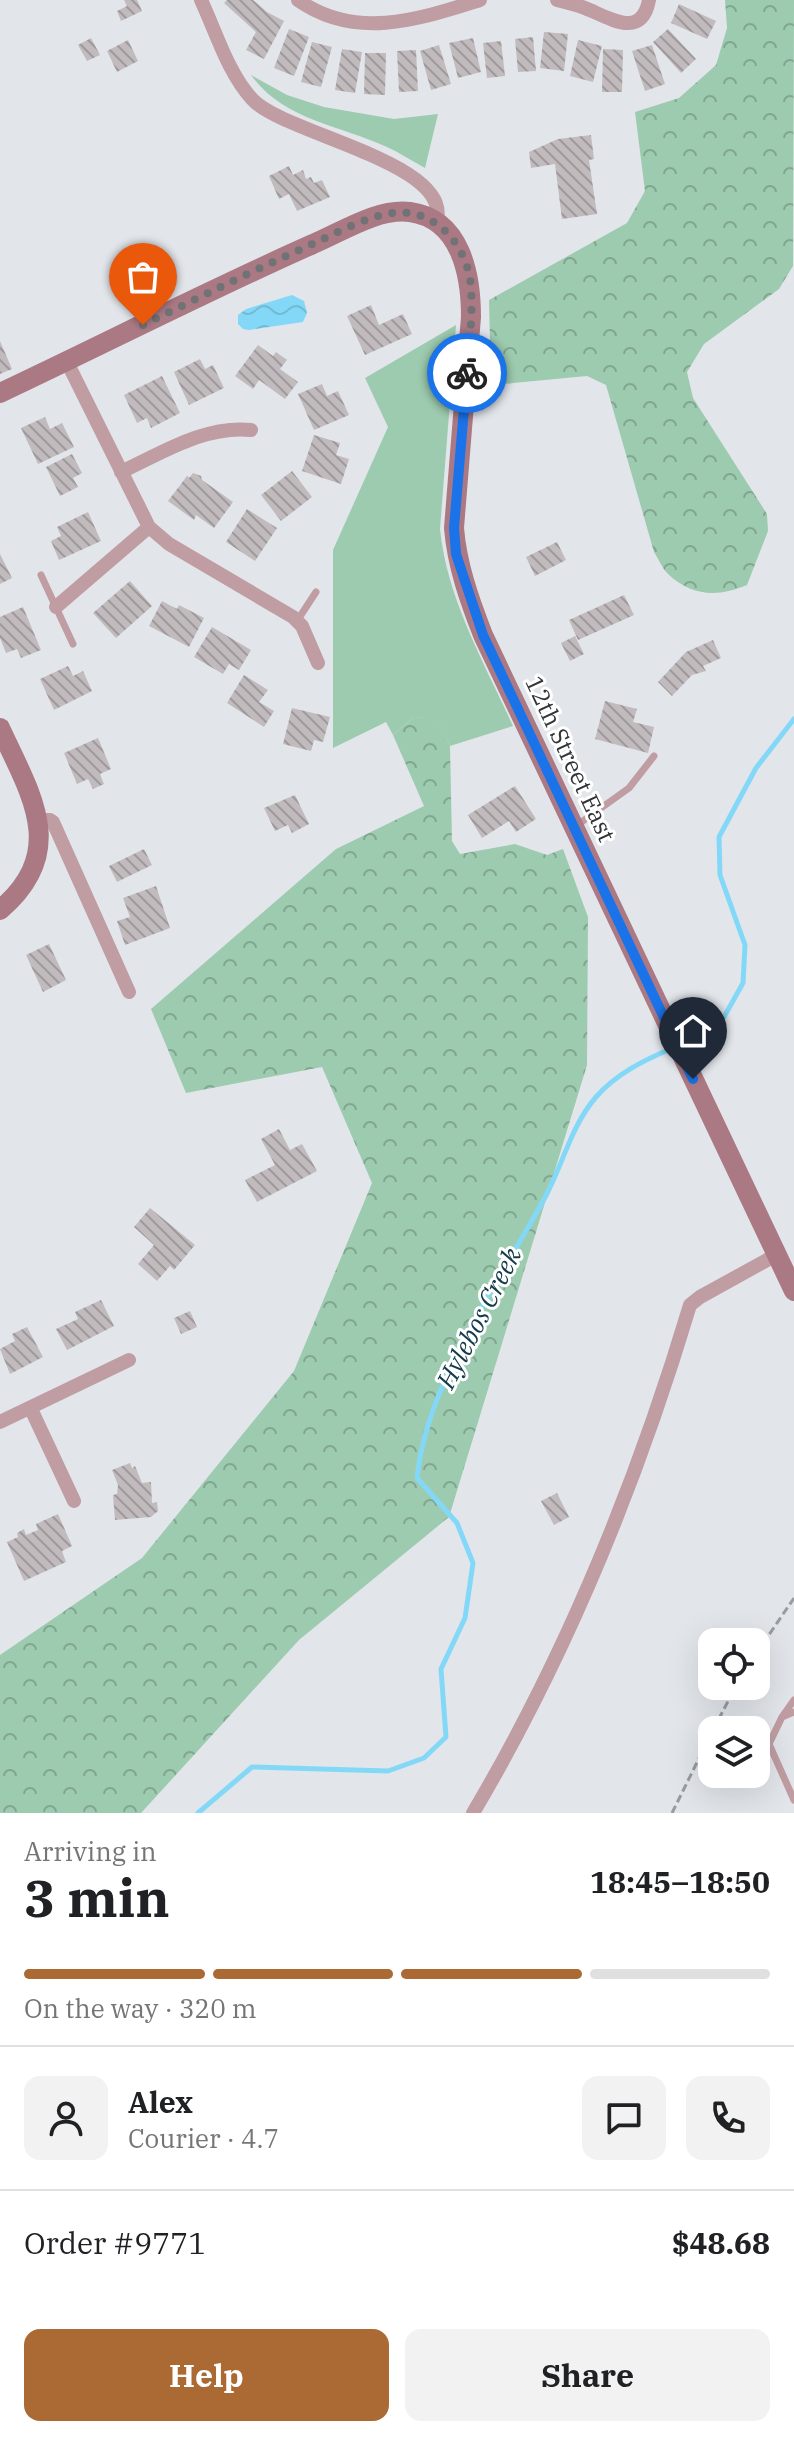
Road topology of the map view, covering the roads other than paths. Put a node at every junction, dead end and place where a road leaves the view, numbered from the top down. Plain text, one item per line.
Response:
1 (201, 0) edge
2 (298, 0) edge
3 (480, 0) edge
4 (557, 0) edge
5 (649, 0) edge
6 (431, 220) junction
7 (67, 362) junction
8 (0, 393) edge
9 (251, 430) dead end
10 (121, 472) junction
11 (149, 527) junction
12 (41, 575) dead end
13 (316, 592) dead end
14 (56, 607) junction
15 (297, 621) junction
16 (73, 644) dead end
17 (318, 663) dead end
18 (0, 728) edge
19 (654, 756) dead end
20 (39, 820) junction
21 (574, 827) junction
22 (0, 910) edge
23 (129, 992) dead end
24 (776, 1255) junction
25 (794, 1291) edge
26 (129, 1360) dead end
27 (31, 1409) junction
28 (0, 1422) edge
29 (74, 1501) dead end
30 (794, 1700) edge
31 (794, 1712) edge
32 (782, 1717) junction
33 (794, 1800) edge
34 (473, 1813) edge

1 - 6 street, 12th Street East
2 - 3 street
4 - 5 street
6 - 7 street
6 - 21 street, 12th Street East
7 - 8 street
7 - 10 street
9 - 10 street
10 - 11 street
11 - 14 street
11 - 15 street
12 - 14 lane
13 - 15 lane
14 - 16 lane
15 - 17 street
18 - 20 street
19 - 21 lane
20 - 22 street
20 - 23 street
21 - 24 street, 12th Street East
24 - 25 street, 12th Street East
24 - 34 street
26 - 27 street
27 - 28 street
27 - 29 street
30 - 32 lane
31 - 32 lane
32 - 33 lane

